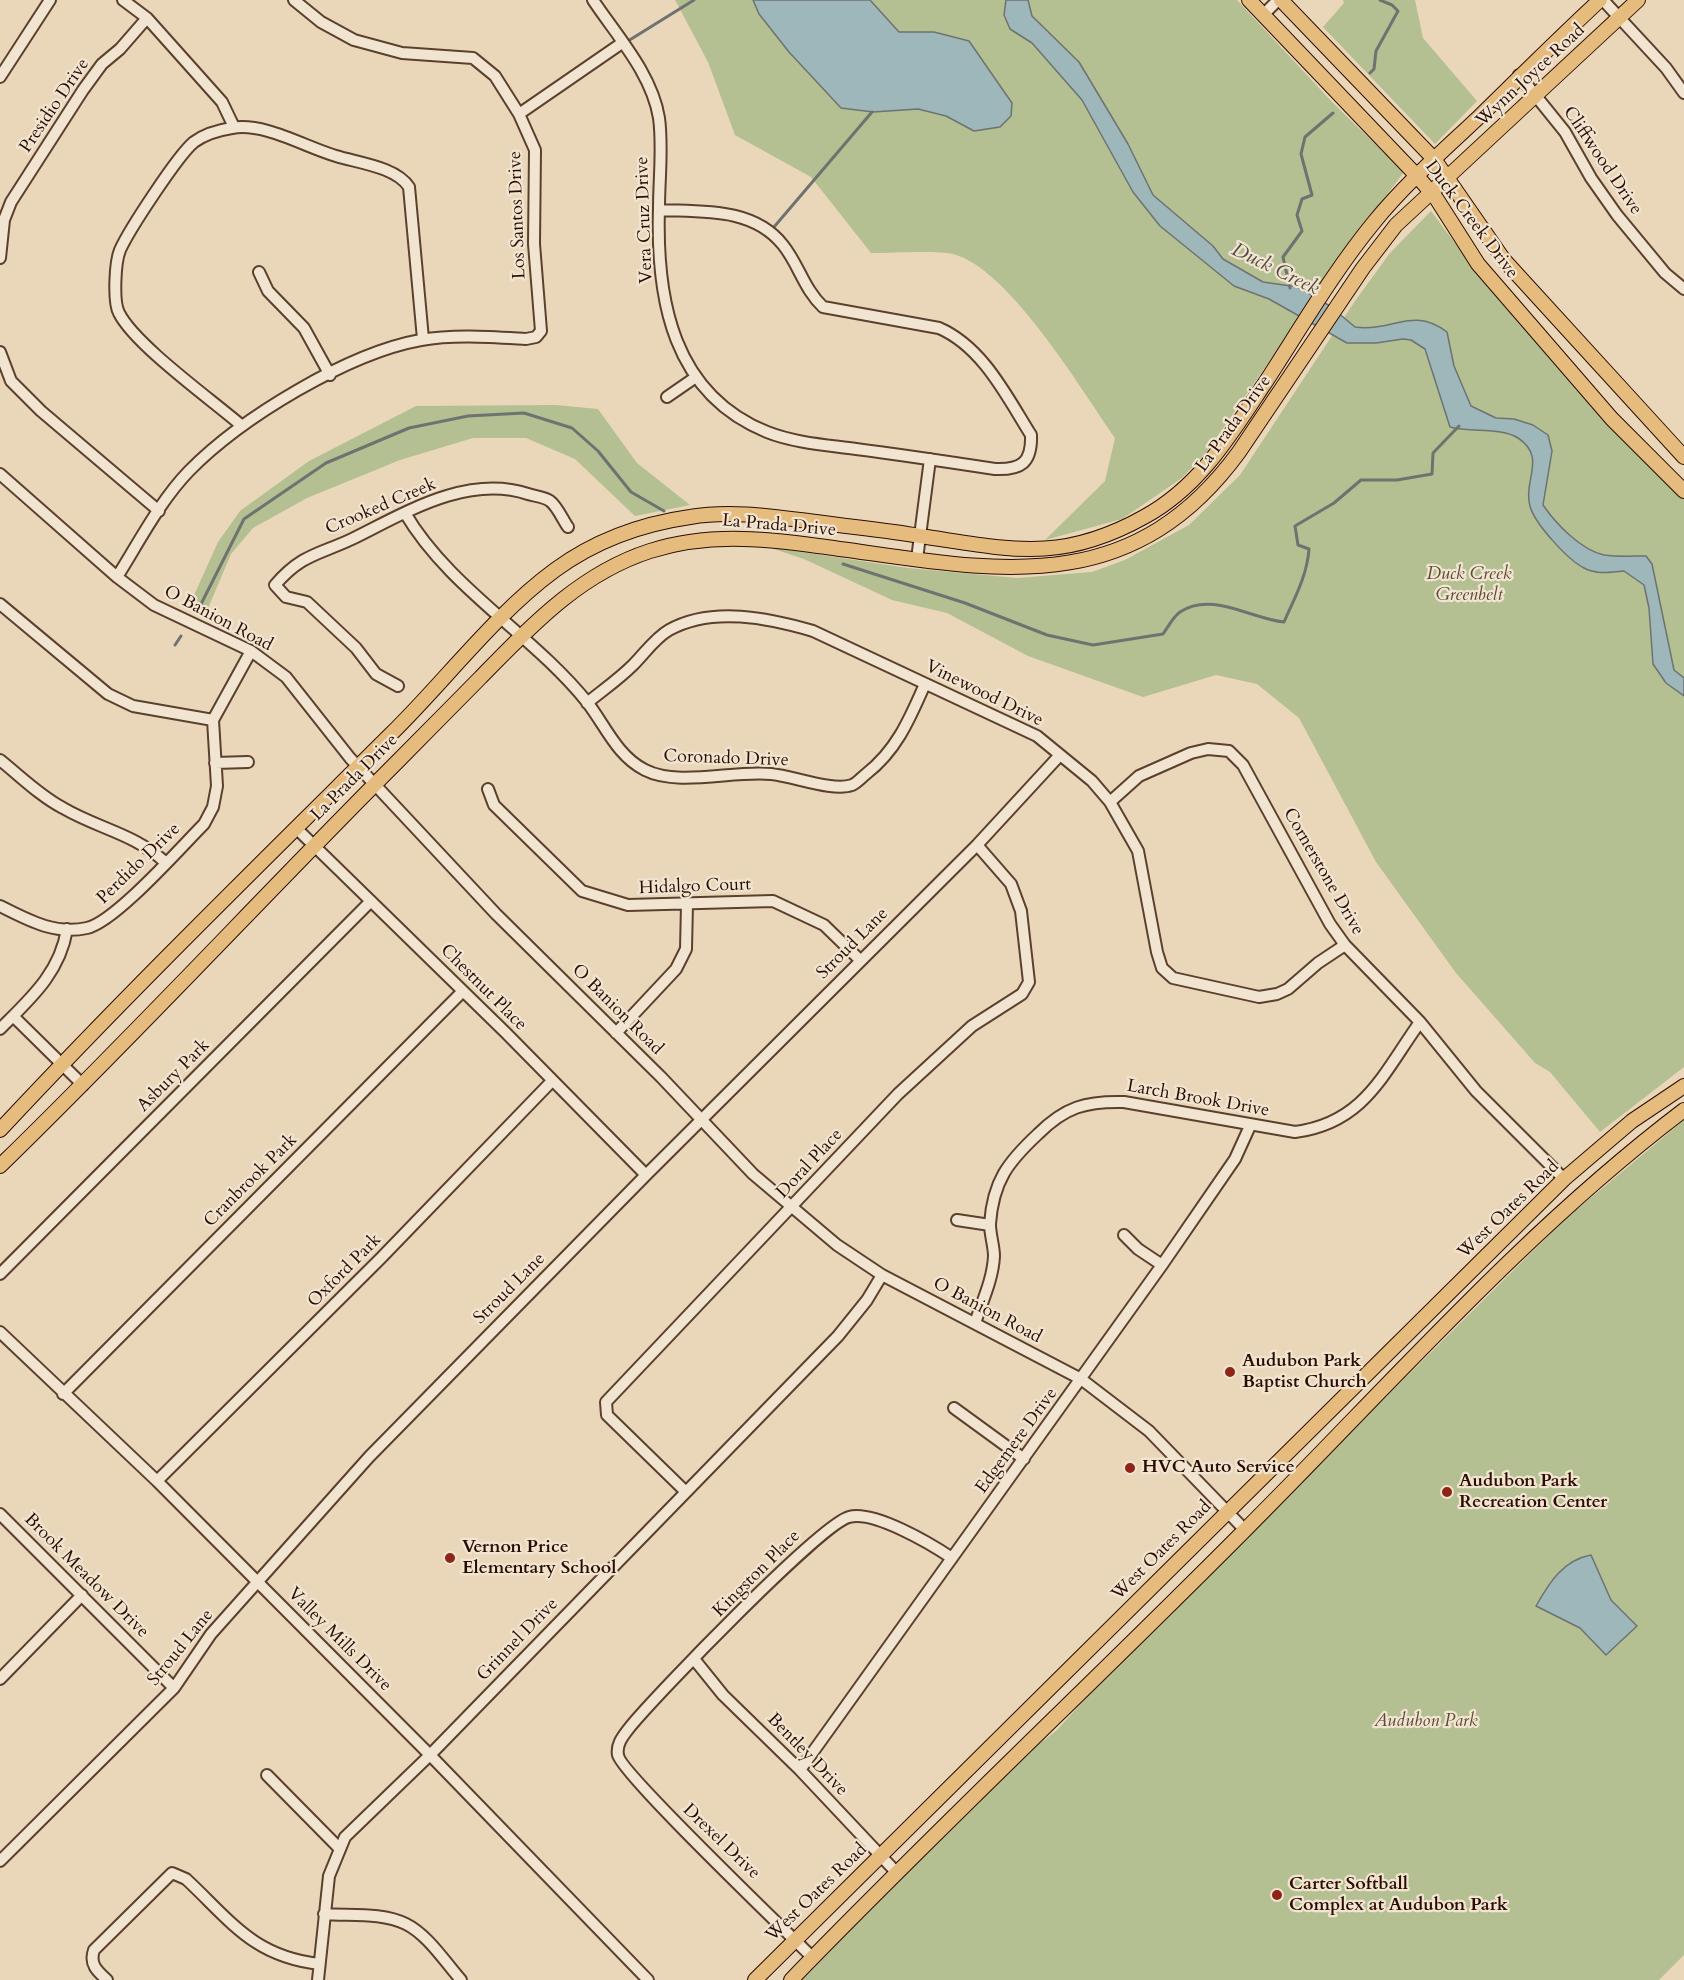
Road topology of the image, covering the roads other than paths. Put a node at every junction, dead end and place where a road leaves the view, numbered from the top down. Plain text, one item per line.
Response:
1 (50, 0) edge
2 (123, 0) edge
3 (294, 0) edge
4 (593, 0) edge
5 (1250, 0) edge
6 (1280, 0) edge
7 (1601, 0) edge
8 (1638, 0) edge
9 (1263, 15) junction
10 (147, 18) junction
11 (1619, 18) junction
12 (622, 43) junction
13 (2, 71) edge
14 (1519, 75) junction
15 (1684, 93) edge
16 (1535, 94) junction
17 (519, 114) junction
18 (234, 127) junction
19 (1434, 159) junction
20 (1417, 176) junction
21 (1447, 176) junction
22 (1429, 191) junction
23 (658, 210) junction
24 (0, 258) edge
25 (259, 272) dead end
26 (1684, 289) edge
27 (423, 339) junction
28 (0, 352) edge
29 (330, 375) junction
30 (696, 377) junction
31 (667, 397) dead end
32 (242, 426) junction
33 (1684, 457) edge
34 (930, 459) junction
35 (0, 474) edge
36 (1684, 491) edge
37 (159, 511) junction
38 (405, 513) junction
39 (568, 528) dead end
40 (920, 536) junction
41 (917, 559) junction
42 (117, 577) junction
43 (0, 604) edge
44 (502, 618) junction
45 (522, 634) junction
46 (251, 651) junction
47 (925, 684) junction
48 (398, 686) dead end
49 (587, 703) junction
50 (213, 720) junction
51 (1060, 755) junction
52 (0, 760) edge
53 (248, 762) dead end
54 (215, 763) junction
55 (358, 767) junction
56 (374, 784) junction
57 (488, 789) dead end
58 (1110, 802) junction
59 (296, 828) junction
60 (314, 844) junction
61 (977, 845) junction
62 (165, 862) junction
63 (371, 901) junction
64 (687, 904) junction
65 (0, 906) edge
66 (67, 929) junction
67 (1345, 945) junction
68 (860, 960) junction
69 (463, 991) junction
70 (13, 1016) junction
71 (1420, 1022) junction
72 (0, 1029) edge
73 (616, 1033) junction
74 (62, 1064) junction
75 (552, 1081) junction
76 (83, 1085) junction
77 (1684, 1086) edge
78 (1684, 1110) edge
79 (701, 1119) junction
80 (1250, 1125) junction
81 (0, 1130) edge
82 (0, 1167) edge
83 (1603, 1173) junction
84 (646, 1175) junction
85 (1564, 1179) junction
86 (792, 1206) junction
87 (957, 1220) dead end
88 (990, 1225) junction
89 (1124, 1235) dead end
90 (1533, 1239) junction
91 (1162, 1265) junction
92 (0, 1274) edge
93 (882, 1275) junction
94 (975, 1323) junction
95 (0, 1332) edge
96 (1081, 1379) junction
97 (63, 1394) junction
98 (954, 1408) dead end
99 (1024, 1459) junction
100 (157, 1481) junction
101 (686, 1492) junction
102 (1227, 1511) junction
103 (0, 1514) edge
104 (1245, 1530) junction
105 (952, 1558) junction
106 (259, 1583) junction
107 (82, 1595) junction
108 (1089, 1648) junction
109 (694, 1659) junction
110 (1103, 1671) junction
111 (0, 1678) edge
112 (174, 1688) junction
113 (1006, 1732) junction
114 (618, 1745) joint
115 (1025, 1750) junction
116 (430, 1755) junction
117 (800, 1770) junction
118 (267, 1775) dead end
119 (339, 1848) junction
120 (881, 1857) junction
121 (0, 1861) edge
122 (897, 1873) junction
123 (324, 1914) junction
124 (795, 1939) junction
125 (813, 1958) junction
126 (320, 1964) junction
127 (107, 1980) edge
128 (318, 1980) edge
129 (461, 1980) edge
130 (648, 1980) edge
131 (755, 1980) edge
132 (791, 1980) edge

1 - 13 street
2 - 10 street
3 - 17 street, Los Santos Drive
4 - 12 street, Vera Cruz Drive
5 - 9 main road, Duck Creek Drive
6 - 9 street
6 - 19 main road, Duck Creek Drive
7 - 11 street
7 - 14 main road, Wynn Joyce Road
8 - 11 main road, Wynn Joyce Road
9 - 20 main road, Duck Creek Drive
10 - 18 street
10 - 24 street, Presidio Drive
11 - 15 street
11 - 16 main road, Wynn Joyce Road
12 - 17 street
12 - 23 street, Vera Cruz Drive
14 - 16 street, Cliffwood Drive
14 - 19 main road, Wynn Joyce Road
16 - 21 main road, Wynn Joyce Road
16 - 26 street, Cliffwood Drive
17 - 27 street, Los Santos Drive
18 - 27 street
18 - 32 street
19 - 20 main road, La Prada Drive
19 - 21 main road, Duck Creek Drive
20 - 22 main road, Duck Creek Drive
20 - 40 main road, La Prada Drive
21 - 22 main road, La Prada Drive
21 - 33 main road, Duck Creek Drive
22 - 36 main road, Duck Creek Drive
22 - 41 main road, La Prada Drive
23 - 30 street, Vera Cruz Drive
23 - 34 street, Vera Cruz Drive
25 - 29 street
27 - 29 street
28 - 37 street
29 - 32 street
30 - 31 street
30 - 34 street, Vera Cruz Drive
32 - 37 street
34 - 40 street
35 - 42 street, O Banion Road
37 - 42 street
38 - 39 street, Crooked Creek
38 - 44 street, Coronado Drive
38 - 48 street, Crooked Creek
40 - 41 street
40 - 44 main road, La Prada Drive
41 - 45 main road, La Prada Drive
42 - 46 street, O Banion Road
43 - 50 street
44 - 45 street, Coronado Drive
44 - 55 main road, La Prada Drive
45 - 49 street, Coronado Drive
45 - 56 main road, La Prada Drive
46 - 50 street
46 - 55 street, O Banion Road
47 - 49 street, Vinewood Drive
47 - 49 street, Coronado Drive
47 - 51 street, Vinewood Drive
50 - 54 street, Perdido Drive
51 - 58 street, Vinewood Drive
51 - 61 street, Stroud Lane
52 - 62 street
53 - 54 street
54 - 62 street, Perdido Drive
55 - 56 street, O Banion Road
55 - 59 main road, La Prada Drive
56 - 60 main road, La Prada Drive
56 - 73 street, O Banion Road
57 - 64 street, Hidalgo Court
58 - 67 street, Cornerstone Drive
58 - 67 street, Vinewood Drive
59 - 60 street, Chestnut Place
59 - 74 main road, La Prada Drive
60 - 63 street, Chestnut Place
60 - 76 main road, La Prada Drive
61 - 68 street, Stroud Lane
61 - 86 street, Doral Place
62 - 66 street, Perdido Drive
63 - 69 street, Chestnut Place
63 - 92 street, Asbury Park
64 - 68 street, Hidalgo Court
64 - 73 street
65 - 66 street, Perdido Drive
66 - 70 street
67 - 71 street, Cornerstone Drive
68 - 79 street, Stroud Lane
69 - 75 street, Chestnut Place
69 - 97 street, Cranbrook Park
70 - 72 street
70 - 74 street
71 - 80 street, Larch Brook Drive
71 - 85 street, Cornerstone Drive
73 - 79 street, O Banion Road
74 - 76 street
74 - 81 main road, La Prada Drive
75 - 84 street, Chestnut Place
75 - 100 street, Oxford Park
76 - 82 main road, La Prada Drive
77 - 85 main road, West Oates Road
78 - 83 main road, West Oates Road
79 - 84 street, Stroud Lane
79 - 86 street, O Banion Road
80 - 88 street, Larch Brook Drive
80 - 91 street, Edgemere Drive
83 - 85 main road
83 - 90 main road, West Oates Road
84 - 106 street, Stroud Lane
85 - 90 main road
85 - 102 main road, West Oates Road
86 - 93 street, O Banion Road
86 - 101 street, Doral Place
87 - 88 street
88 - 94 street, Larch Brook Drive
89 - 91 street
90 - 104 main road, West Oates Road
91 - 96 street, Edgemere Drive
93 - 94 street, O Banion Road
93 - 101 street, Grinnel Drive
94 - 96 street, O Banion Road
95 - 97 street, Valley Mills Drive
96 - 99 street, Edgemere Drive
96 - 102 street, O Banion Road
97 - 100 street, Valley Mills Drive
98 - 99 street
99 - 105 street, Edgemere Drive
100 - 106 street, Valley Mills Drive
101 - 116 street, Grinnel Drive
102 - 104 street, O Banion Road
102 - 108 main road, West Oates Road
103 - 107 street, Brook Meadow Drive
104 - 110 main road, West Oates Road
105 - 109 street, Kingston Place
105 - 117 street, Edgemere Drive
106 - 112 street, Stroud Lane
106 - 116 street, Valley Mills Drive
107 - 111 street
107 - 112 street, Brook Meadow Drive
108 - 110 main road
108 - 113 main road, West Oates Road
109 - 114 street, Kingston Place
109 - 117 street, Bentley Drive
110 - 115 main road, West Oates Road
112 - 121 street, Stroud Lane
113 - 115 main road
113 - 120 main road, West Oates Road
114 - 124 street, Drexel Drive
115 - 122 main road, West Oates Road
116 - 119 street, Grinnel Drive
116 - 130 street, Valley Mills Drive
117 - 120 street, Bentley Drive
118 - 119 street
119 - 123 street, Grinnel Drive
120 - 122 street, Bentley Drive
120 - 124 main road, West Oates Road
122 - 125 main road, West Oates Road
123 - 126 street, Grinnel Drive
123 - 129 street
124 - 125 street, Drexel Drive
124 - 131 main road, West Oates Road
125 - 132 main road, West Oates Road
126 - 127 street
126 - 128 street, Grinnel Drive

